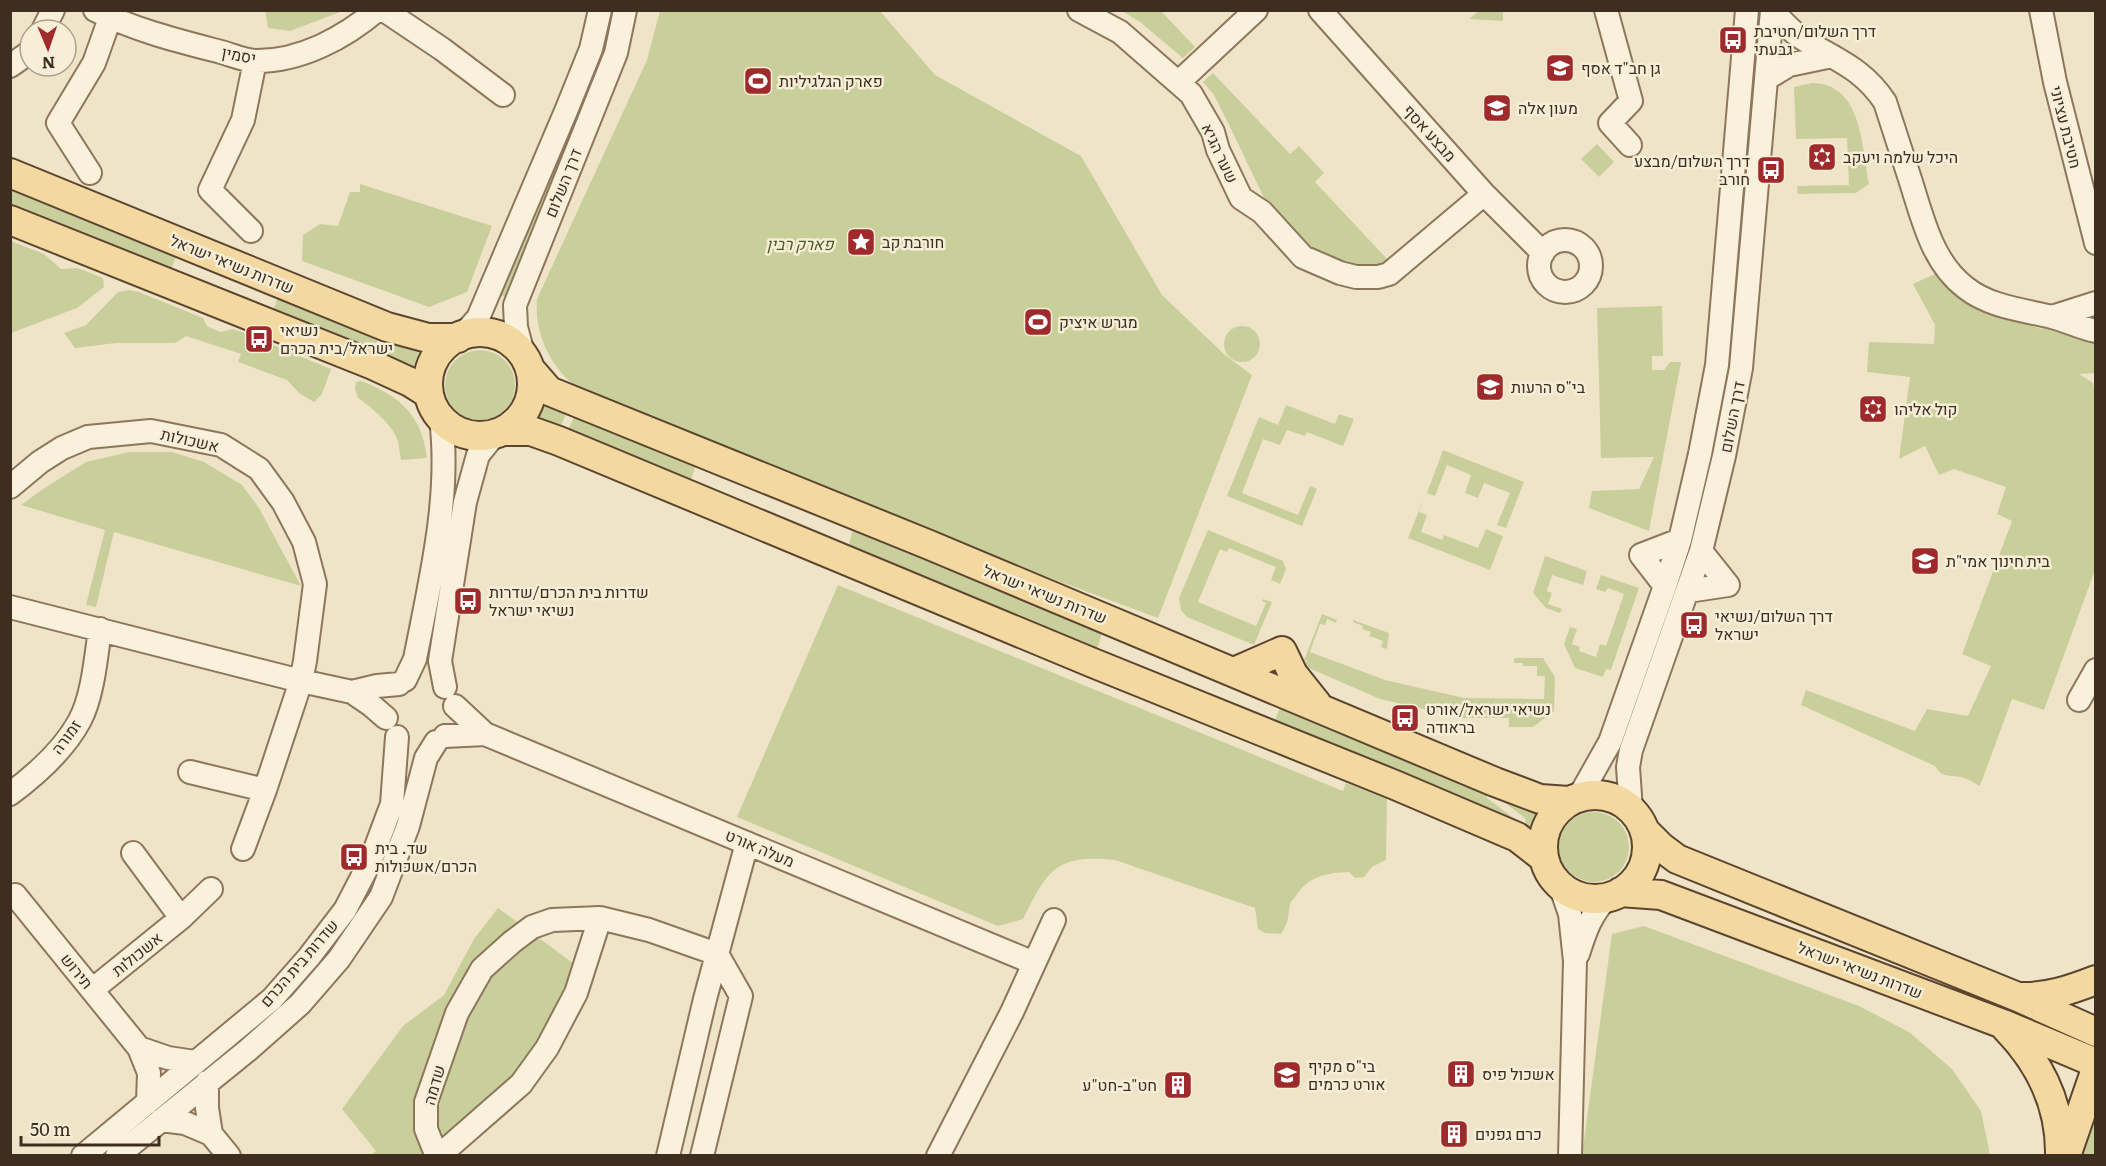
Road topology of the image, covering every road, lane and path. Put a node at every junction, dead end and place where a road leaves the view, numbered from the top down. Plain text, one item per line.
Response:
1 (377, 10) edge
2 (384, 10) edge
3 (600, 10) edge
4 (625, 10) edge
5 (1079, 10) edge
6 (1256, 10) edge
7 (1320, 10) edge
8 (1606, 10) edge
9 (1747, 10) edge
10 (2041, 10) edge
11 (1772, 11) edge
12 (102, 14) edge
13 (1832, 56) junction
14 (255, 61) junction
15 (1766, 79) junction
16 (1179, 82) junction
17 (503, 95) dead end
18 (1630, 145) dead end
19 (90, 172) dead end
20 (10, 173) edge
21 (1484, 194) junction
22 (10, 220) edge
23 (251, 231) dead end
24 (2096, 243) edge
25 (1543, 253) dead end
26 (2096, 303) edge
27 (2052, 317) junction
28 (2096, 331) edge
29 (460, 337) junction
30 (527, 363) junction
31 (435, 406) junction
32 (498, 432) junction
33 (10, 487) edge
34 (1680, 540) junction
35 (1701, 551) junction
36 (1665, 586) junction
37 (1688, 591) junction
38 (10, 607) edge
39 (100, 629) junction
40 (2096, 670) edge
41 (1234, 672) junction
42 (300, 681) junction
43 (402, 682) junction
44 (352, 692) junction
45 (450, 697) junction
46 (2079, 700) dead end
47 (1320, 708) junction
48 (391, 727) junction
49 (485, 734) junction
50 (440, 739) junction
51 (190, 772) dead end
52 (265, 790) junction
53 (10, 794) edge
54 (1574, 799) junction
55 (1638, 820) junction
56 (747, 843) junction
57 (243, 849) dead end
58 (133, 853) dead end
59 (1544, 858) junction
60 (1560, 885) junction
61 (211, 889) dead end
62 (1614, 894) junction
63 (15, 895) dead end
64 (181, 918) junction
65 (600, 918) junction
66 (1054, 920) dead end
67 (717, 954) junction
68 (1575, 961) junction
69 (1034, 963) junction
70 (2096, 980) edge
71 (92, 990) junction
72 (2018, 997) junction
73 (2003, 1024) junction
74 (2096, 1032) edge
75 (139, 1048) junction
76 (195, 1062) junction
77 (2096, 1063) edge
78 (2096, 1069) edge
79 (207, 1082) junction
80 (148, 1101) junction
81 (161, 1120) junction
82 (211, 1134) junction
83 (82, 1155) edge
84 (117, 1155) edge
85 (229, 1155) edge
86 (668, 1155) edge
87 (702, 1155) edge
88 (938, 1155) edge
89 (1570, 1155) edge
90 (2060, 1155) edge
91 (2066, 1155) edge

1 - 14 street, יסמין
2 - 17 street
3 - 29 street, דרך השלום
4 - 30 street, דרך השלום
5 - 16 street, שער הגיא
6 - 16 street
7 - 21 street, מבצע אסף
8 - 18 street
9 - 34 street, דרך השלום
10 - 24 street, חטיבת עציוני
11 - 13 street
11 - 15 street, דרך השלום
12 - 14 street, יסמין
12 - 19 street
13 - 15 street
13 - 27 street
14 - 23 street
15 - 35 street, דרך השלום
16 - 21 street, שער הגיא
20 - 29 main road, שדרות נשיאי ישראל
21 - 25 street, מבצע אסף
22 - 31 main road
26 - 27 street
27 - 28 street
29 - 30 main road
29 - 31 main road
30 - 32 main road
30 - 41 main road, שדרות נשיאי ישראל
31 - 32 main road
31 - 43 street
32 - 45 street
32 - 59 main road
33 - 42 street, אשכולות
34 - 36 street, דרך השלום
34 - 36 street
35 - 37 street, דרך השלום
35 - 37 street
36 - 54 street, דרך השלום
37 - 55 street, דרך השלום
38 - 39 street
39 - 42 street
39 - 53 street, זמורה
40 - 46 street
41 - 47 main road, שדרות נשיאי ישראל
41 - 47 main road
42 - 44 street
42 - 52 street, אשכולות
43 - 44 street
43 - 45 street
43 - 48 street
44 - 48 street
45 - 49 street, מעלה אורט
45 - 50 street
47 - 54 main road, שדרות נשיאי ישראל
48 - 50 street
48 - 76 street, שדרות בית הכרם
49 - 50 street, מעלה אורט
49 - 56 street, מעלה אורט
50 - 79 street, שדרות בית הכרם
51 - 52 street
52 - 57 street, אשכולות
54 - 55 main road
54 - 59 main road
55 - 62 main road
55 - 72 main road, שדרות נשיאי ישראל
56 - 67 street
56 - 69 street, מעלה אורט
58 - 64 street
59 - 60 main road
60 - 62 main road
60 - 68 street
61 - 64 street, אשכולות
62 - 68 street
62 - 73 main road, שדרות נשיאי ישראל
63 - 71 street, תירוש
64 - 71 street, אשכולות
65 - 65 street, שדמה
65 - 67 street, שדמה
66 - 69 street
67 - 86 street
67 - 87 street
68 - 89 street
69 - 88 street
70 - 72 main road
71 - 75 street, תירוש
72 - 74 main road, שדרות נשיאי ישראל
73 - 77 main road, שדרות נשיאי ישראל
73 - 90 main road
75 - 76 street
75 - 80 street
76 - 80 street, שדרות בית הכרם
78 - 91 main road
79 - 81 street, שדרות בית הכרם
79 - 82 street
80 - 83 street, שדרות בית הכרם
81 - 82 street
81 - 84 street, שדרות בית הכרם
82 - 85 street

